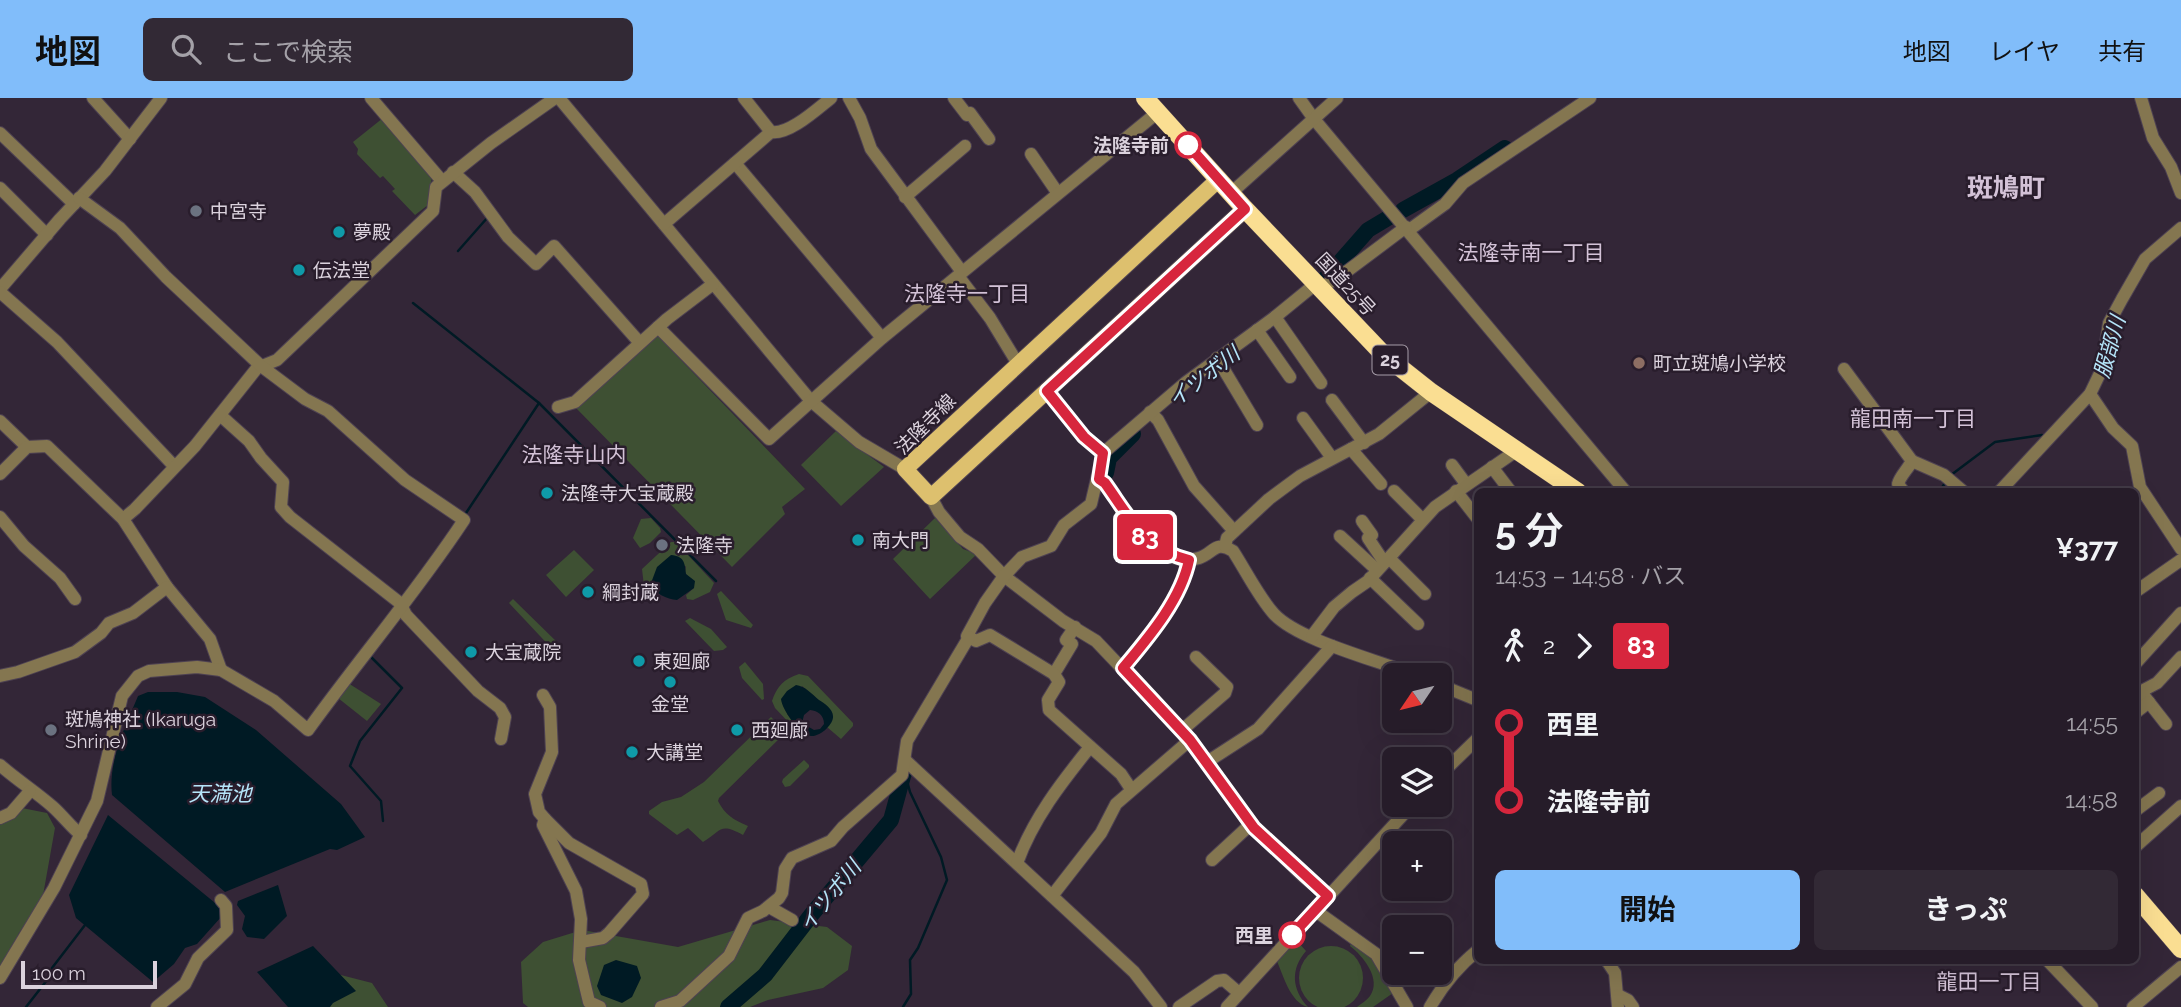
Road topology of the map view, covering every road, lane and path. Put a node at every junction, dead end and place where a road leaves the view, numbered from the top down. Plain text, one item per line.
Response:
1 (93, 98) edge
2 (161, 98) edge
3 (371, 98) edge
4 (744, 98) edge
5 (831, 98) edge
6 (849, 98) edge
7 (954, 98) edge
8 (1145, 98) edge
9 (1299, 98) edge
10 (1337, 98) edge
11 (1590, 98) edge
12 (2141, 98) edge
13 (558, 99) edge
14 (1158, 111) junction
15 (1314, 119) junction
16 (771, 132) junction
17 (0, 133) edge
18 (130, 139) junction
19 (989, 139) dead end
20 (965, 146) dead end
21 (1031, 154) dead end
22 (735, 163) junction
23 (455, 173) junction
24 (1219, 179) junction
25 (442, 181) junction
26 (0, 188) edge
27 (1058, 192) junction
28 (1231, 193) junction
29 (2181, 193) edge
30 (905, 197) junction
31 (77, 201) junction
32 (1245, 209) junction
33 (664, 224) junction
34 (2181, 228) edge
35 (1408, 229) junction
36 (47, 235) junction
37 (960, 274) junction
38 (713, 284) junction
39 (1317, 287) junction
40 (0, 290) edge
41 (1276, 319) junction
42 (658, 327) junction
43 (1258, 332) junction
44 (882, 338) junction
45 (640, 343) junction
46 (1219, 361) junction
47 (1018, 364) junction
48 (261, 366) junction
49 (1844, 369) dead end
50 (1290, 377) dead end
51 (1321, 383) dead end
52 (1047, 391) junction
53 (1431, 392) junction
54 (2092, 397) junction
55 (1332, 400) dead end
56 (811, 401) junction
57 (558, 407) dead end
58 (220, 415) junction
59 (1152, 415) junction
60 (1303, 418) dead end
61 (0, 421) edge
62 (1257, 425) dead end
63 (1364, 443) junction
64 (27, 447) junction
65 (1351, 449) junction
66 (1516, 451) junction
67 (1103, 453) junction
68 (1332, 458) junction
69 (1912, 461) junction
70 (1452, 465) dead end
71 (174, 466) junction
72 (1492, 467) junction
73 (905, 469) junction
74 (0, 474) edge
75 (1099, 479) junction
76 (1381, 484) dead end
77 (1461, 487) junction
78 (1508, 488) edge
79 (1572, 488) edge
80 (1623, 488) edge
81 (1901, 488) edge
82 (1959, 488) edge
83 (2003, 488) edge
84 (1394, 492) dead end
85 (931, 497) junction
86 (1474, 512) edge
87 (0, 517) edge
88 (122, 519) junction
89 (1422, 519) junction
90 (1362, 521) dead end
91 (1234, 531) junction
92 (1340, 536) dead end
93 (1225, 546) junction
94 (2181, 549) edge
95 (1189, 560) junction
96 (2181, 561) edge
97 (1380, 567) junction
98 (1004, 576) junction
99 (167, 587) junction
100 (2139, 589) edge
101 (1425, 594) dead end
102 (75, 599) dead end
103 (404, 607) junction
104 (2181, 613) edge
105 (1418, 624) dead end
106 (1075, 627) junction
107 (1312, 636) junction
108 (969, 637) junction
109 (1332, 646) junction
110 (1196, 657) dead end
111 (2181, 657) edge
112 (2139, 660) edge
113 (1382, 664) edge
114 (1123, 668) junction
115 (221, 670) junction
116 (1054, 674) junction
117 (0, 676) edge
118 (1452, 690) edge
119 (544, 695) dead end
120 (2141, 695) edge
121 (1474, 698) edge
122 (2166, 724) dead end
123 (1185, 736) junction
124 (501, 739) dead end
125 (1474, 742) edge
126 (1090, 747) junction
127 (905, 760) junction
128 (1207, 762) junction
129 (1452, 763) edge
130 (0, 765) edge
131 (1131, 789) junction
132 (30, 791) junction
133 (2159, 793) dead end
134 (2181, 806) edge
135 (2139, 808) edge
136 (1401, 817) edge
137 (0, 818) edge
138 (545, 819) junction
139 (1251, 824) junction
140 (81, 835) junction
141 (2139, 843) edge
142 (1212, 860) dead end
143 (1017, 863) junction
144 (1052, 896) junction
145 (1328, 896) junction
146 (221, 900) dead end
147 (2139, 900) edge
148 (769, 907) junction
149 (1316, 911) junction
150 (792, 920) dead end
151 (581, 942) junction
152 (2181, 949) edge
153 (1474, 953) edge
154 (1609, 964) edge
155 (2051, 964) edge
156 (2181, 967) edge
157 (0, 978) edge
158 (1239, 993) junction
159 (1618, 1001) edge
160 (158, 1007) edge
161 (600, 1007) edge
162 (661, 1007) edge
163 (1161, 1007) edge
164 (1179, 1007) edge
165 (1227, 1007) edge
166 (1408, 1007) edge
167 (1430, 1007) edge
168 (1633, 1007) edge
169 (2092, 1007) edge
170 (2133, 1007) edge

1 - 18 street
2 - 18 street
3 - 25 street
4 - 16 street
5 - 16 street
6 - 30 street
7 - 19 street
8 - 14 highway, 国道25号 / 25
9 - 15 street
10 - 15 street
11 - 35 street
12 - 29 street
13 - 23 street
13 - 33 street
14 - 24 highway, 国道25号 / 25
14 - 27 street
15 - 28 street
15 - 35 street
16 - 22 street
17 - 31 street
18 - 31 street
20 - 30 street
21 - 27 street
22 - 33 street
22 - 44 street
23 - 25 street
23 - 45 street
24 - 28 highway, 国道25号 / 25
24 - 47 main road, 法隆寺線
25 - 48 street
26 - 36 street
27 - 37 street
28 - 32 highway, 国道25号 / 25
30 - 37 street
31 - 36 street
31 - 48 street
32 - 39 highway, 国道25号 / 25
32 - 52 main road
33 - 38 street
34 - 54 street
35 - 39 street
35 - 80 street
36 - 40 street
37 - 44 street
37 - 47 street
38 - 42 street
38 - 56 street
39 - 41 street
39 - 53 highway, 国道25号 / 25
40 - 71 street
41 - 43 street
41 - 51 street
42 - 45 street
42 - 56 street
43 - 46 street
43 - 50 street
44 - 56 street
45 - 57 street
46 - 59 street
46 - 62 street
47 - 73 main road, 法隆寺線
48 - 58 street
48 - 103 street
49 - 69 street
52 - 67 street
52 - 85 main road
53 - 63 street
53 - 66 highway, 国道25号 / 25
54 - 83 street
54 - 94 street
55 - 63 street
56 - 73 street
58 - 71 street
58 - 103 street
59 - 67 street
59 - 91 street
60 - 68 street
61 - 64 street
63 - 65 street
64 - 74 street
64 - 88 street
65 - 68 street
65 - 76 street
66 - 72 street
66 - 79 highway, 国道25号 / 25
67 - 75 street
68 - 91 street
69 - 81 street
69 - 82 street
70 - 77 street
71 - 88 street
72 - 77 street
72 - 78 street
73 - 85 main road, 法隆寺線
75 - 95 street
75 - 98 street
77 - 86 street
77 - 89 street
84 - 89 street
85 - 98 street
87 - 102 street
88 - 99 street
89 - 97 street
90 - 97 street
91 - 93 street
92 - 97 street
93 - 95 street
93 - 107 street
95 - 114 street
96 - 100 street
97 - 101 street
97 - 105 street
97 - 107 street
98 - 106 street
98 - 108 street
99 - 115 street
99 - 117 street
103 - 115 street
103 - 124 street
104 - 112 street
106 - 114 street
106 - 116 street
107 - 109 street
108 - 116 street
108 - 127 street
109 - 113 street
109 - 128 street
110 - 123 street
111 - 120 street
114 - 123 street
115 - 140 street
116 - 126 street
118 - 121 street
119 - 138 street
120 - 122 street
123 - 128 street
123 - 131 street
125 - 129 street
126 - 131 street
126 - 143 street
127 - 143 street
127 - 148 street
128 - 139 street
130 - 132 street
131 - 144 street
132 - 137 street
132 - 140 street
133 - 135 street
134 - 141 street
136 - 145 street
138 - 151 street
138 - 151 street
139 - 142 street
139 - 145 street
140 - 157 street
143 - 144 street
144 - 163 street
145 - 149 street
146 - 160 street
147 - 152 highway
148 - 150 street
148 - 162 street
149 - 158 street
149 - 166 street
151 - 161 street
153 - 167 street
154 - 159 street
155 - 169 street
156 - 170 street
158 - 164 street
158 - 165 street
159 - 168 street

